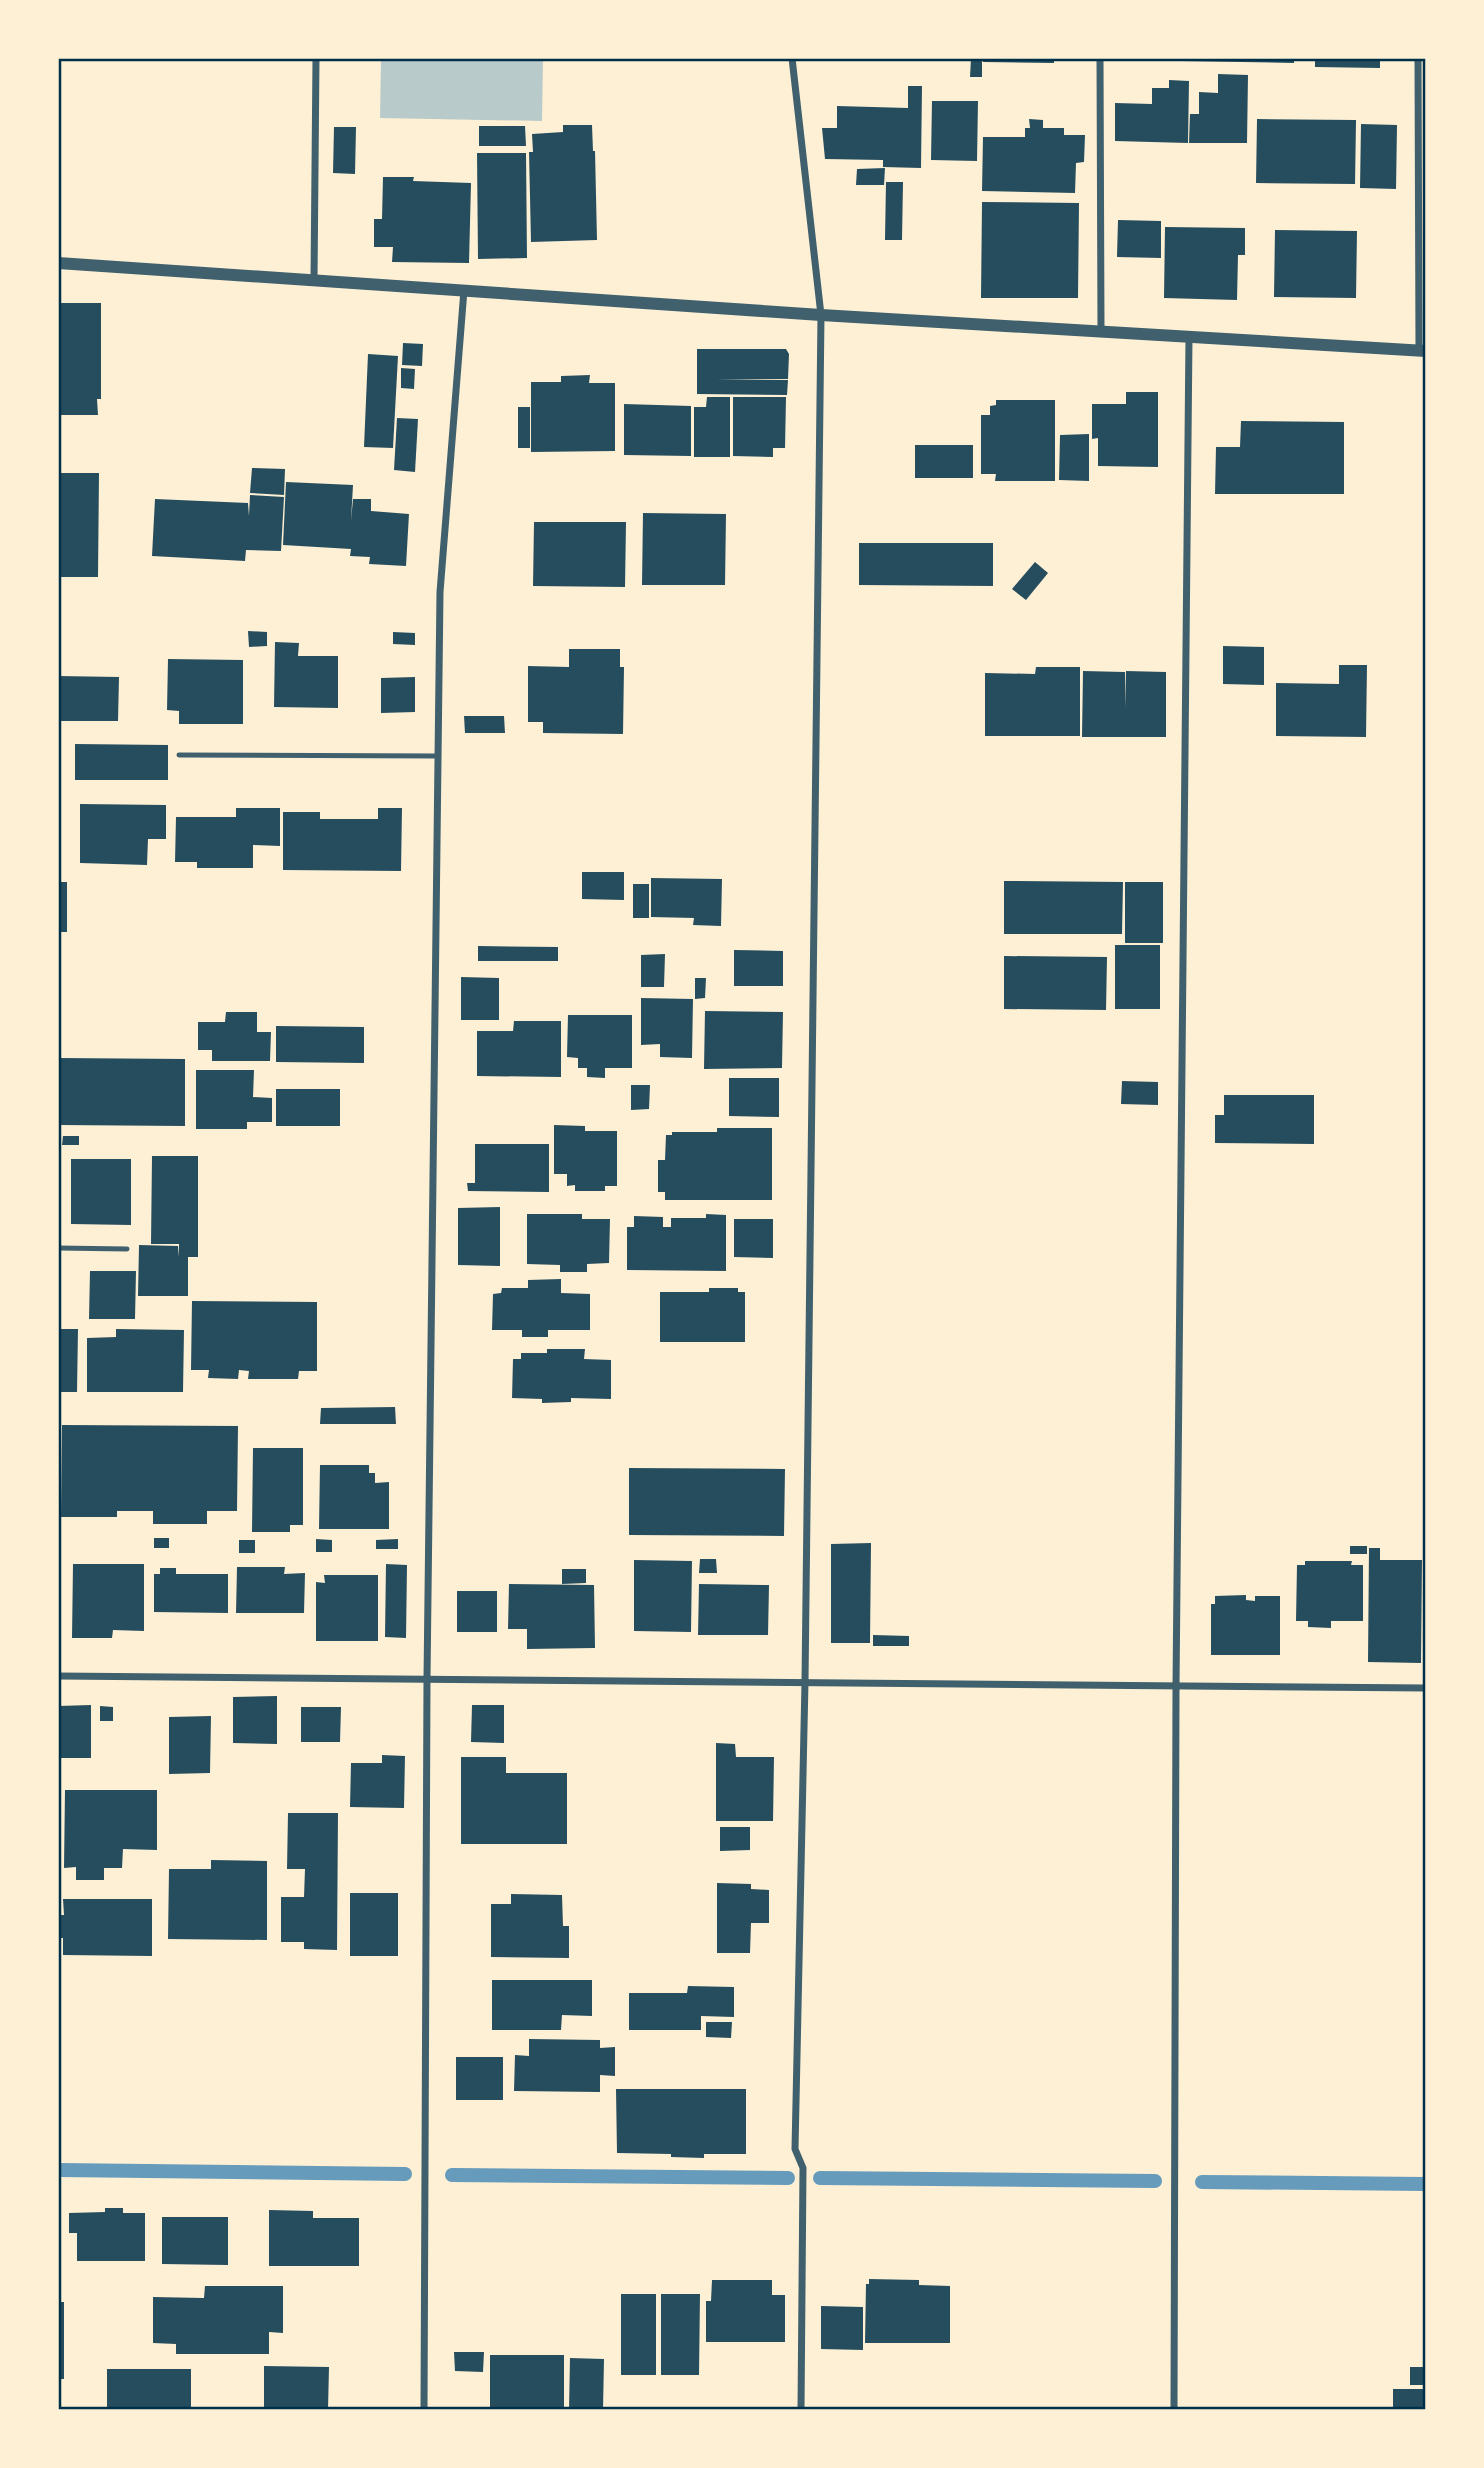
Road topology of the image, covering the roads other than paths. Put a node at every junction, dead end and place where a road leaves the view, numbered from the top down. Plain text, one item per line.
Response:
1 (316, 58) edge
2 (792, 58) edge
3 (1100, 58) edge
4 (1418, 58) edge
5 (58, 263) edge
6 (314, 280) junction
7 (464, 290) junction
8 (821, 315) junction
9 (1101, 331) junction
10 (1189, 337) junction
11 (1422, 351) edge
12 (179, 755) dead end
13 (438, 756) junction
14 (58, 1248) edge
15 (127, 1249) dead end
16 (58, 1676) edge
17 (427, 1679) junction
18 (805, 1682) junction
19 (1176, 1686) junction
20 (1426, 1688) edge
21 (424, 2410) edge
22 (801, 2410) edge
23 (1174, 2410) edge

1 - 6 street
2 - 8 street
3 - 9 street
4 - 11 street
5 - 6 street
6 - 7 street
7 - 8 street
7 - 13 street
8 - 9 street
8 - 18 street
9 - 10 street
10 - 11 street
10 - 19 street
12 - 13 lane
13 - 17 street
14 - 15 lane
16 - 17 street
17 - 18 street
17 - 21 street
18 - 19 street
18 - 22 street
19 - 20 street
19 - 23 street

